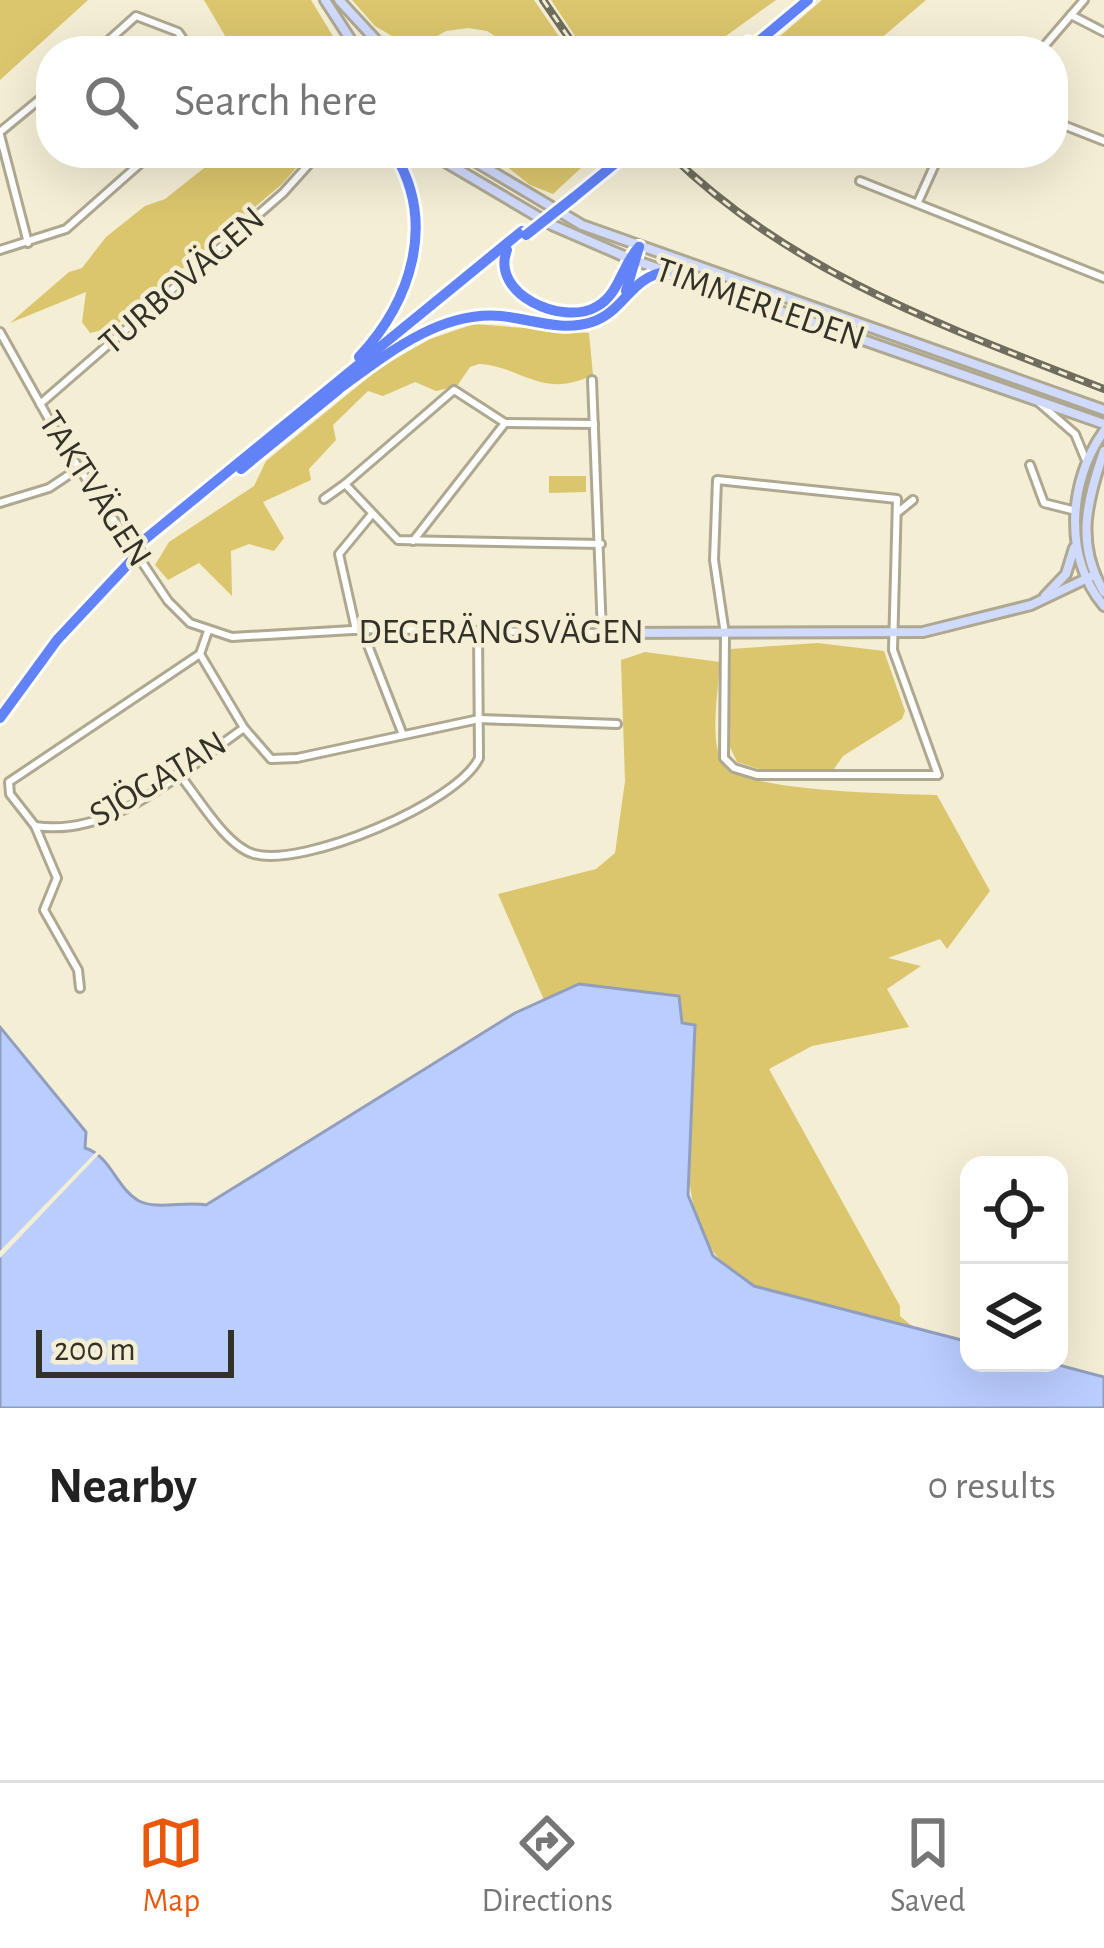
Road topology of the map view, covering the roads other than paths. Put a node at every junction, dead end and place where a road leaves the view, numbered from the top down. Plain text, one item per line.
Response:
1 (325, 0) edge
2 (339, 0) edge
3 (797, 0) edge
4 (808, 0) edge
5 (1084, 0) edge
6 (1071, 15) junction
7 (1104, 32) edge
8 (114, 36) edge
9 (181, 36) edge
10 (348, 36) edge
11 (372, 36) edge
12 (758, 36) edge
13 (760, 36) edge
14 (1053, 36) edge
15 (36, 103) edge
16 (1068, 127) edge
17 (0, 134) edge
18 (1104, 141) edge
19 (129, 168) edge
20 (306, 168) edge
21 (400, 168) edge
22 (455, 168) edge
23 (484, 168) edge
24 (601, 168) edge
25 (608, 168) edge
26 (933, 168) edge
27 (860, 181) dead end
28 (571, 195) junction
29 (918, 202) junction
30 (524, 233) junction
31 (28, 243) junction
32 (639, 248) junction
33 (0, 250) edge
34 (507, 250) junction
35 (633, 260) junction
36 (666, 272) junction
37 (1104, 278) edge
38 (621, 300) junction
39 (0, 332) edge
40 (592, 380) dead end
41 (336, 391) junction
42 (316, 399) junction
43 (1034, 399) junction
44 (40, 404) junction
45 (1104, 410) edge
46 (505, 423) junction
47 (594, 424) junction
48 (1104, 427) edge
49 (1104, 452) edge
50 (1030, 465) dead end
51 (1088, 467) junction
52 (79, 468) junction
53 (345, 484) junction
54 (324, 500) dead end
55 (913, 500) dead end
56 (0, 503) edge
57 (1076, 511) junction
58 (372, 514) junction
59 (897, 514) junction
60 (1075, 541) junction
61 (413, 542) junction
62 (601, 544) junction
63 (140, 548) junction
64 (128, 559) junction
65 (1090, 577) junction
66 (1104, 592) edge
67 (1042, 600) junction
68 (1104, 606) edge
69 (208, 630) junction
70 (359, 630) junction
71 (478, 631) junction
72 (602, 633) junction
73 (725, 634) junction
74 (893, 634) junction
75 (200, 654) junction
76 (0, 705) edge
77 (0, 718) edge
78 (479, 718) junction
79 (616, 724) dead end
80 (244, 728) junction
81 (403, 735) junction
82 (178, 773) junction
83 (35, 826) junction
84 (80, 988) dead end

1 - 10 main road
2 - 11 main road
3 - 12 highway
4 - 13 highway
5 - 6 street
6 - 7 street
6 - 14 street
8 - 9 street
15 - 17 street
16 - 18 street
17 - 31 street
19 - 31 street
20 - 44 street, TURBOVÄGEN
21 - 42 highway
22 - 35 main road, TIMMERLEDEN
23 - 32 main road, TIMMERLEDEN
24 - 28 highway
25 - 28 highway
26 - 29 street
27 - 29 street
28 - 30 highway, bridge
29 - 37 street
30 - 34 highway
30 - 42 highway
31 - 33 street
32 - 35 highway
32 - 45 main road, TIMMERLEDEN
34 - 35 highway
34 - 41 highway
35 - 36 main road, TIMMERLEDEN
35 - 38 highway
36 - 38 highway
36 - 43 main road, TIMMERLEDEN
38 - 41 highway
39 - 44 street, TAKTVÄGEN
40 - 47 street
41 - 63 highway
42 - 63 highway
43 - 48 main road, TIMMERLEDEN
43 - 51 street
44 - 52 street, TAKTVÄGEN
46 - 47 street
46 - 53 street
46 - 61 street
47 - 62 street
48 - 51 main road
49 - 65 main road
50 - 57 street
51 - 57 main road
52 - 56 street
52 - 69 street, TAKTVÄGEN
53 - 54 street
53 - 58 street
55 - 59 street
57 - 60 main road
58 - 61 street
58 - 70 street
59 - 73 street
59 - 74 street
60 - 65 main road
60 - 67 main road
61 - 62 street
62 - 72 street
63 - 64 highway, bridge
64 - 76 highway
64 - 77 highway
65 - 66 main road
65 - 67 main road, DEGERÄNGSVÄGEN
65 - 68 main road
67 - 74 main road, DEGERÄNGSVÄGEN
69 - 70 street, DEGERÄNGSVÄGEN
69 - 75 street
70 - 71 street, DEGERÄNGSVÄGEN
70 - 81 street
71 - 72 street, DEGERÄNGSVÄGEN
71 - 78 street
72 - 73 main road, DEGERÄNGSVÄGEN
73 - 74 main road, DEGERÄNGSVÄGEN
73 - 74 street
75 - 80 street
75 - 83 street
78 - 79 street
78 - 81 street
78 - 82 street
80 - 81 street
80 - 82 street, SJÖGATAN
82 - 83 street, SJÖGATAN
83 - 84 street, SJÖGATAN

